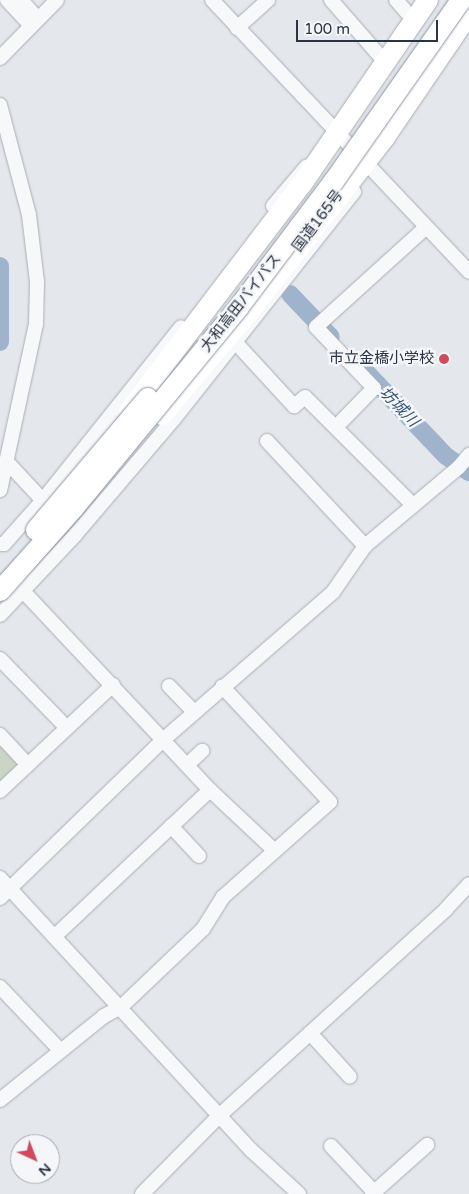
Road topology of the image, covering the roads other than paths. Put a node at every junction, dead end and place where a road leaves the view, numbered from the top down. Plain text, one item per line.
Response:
1 (7, 0) edge
2 (21, 0) edge
3 (57, 0) edge
4 (212, 0) edge
5 (268, 0) edge
6 (331, 0) edge
7 (396, 0) edge
8 (428, 0) edge
9 (446, 0) edge
10 (461, 0) edge
11 (469, 14) edge
12 (414, 21) junction
13 (35, 23) junction
14 (237, 28) junction
15 (391, 56) junction
16 (0, 58) edge
17 (429, 72) junction
18 (0, 105) edge
19 (332, 140) junction
20 (364, 164) junction
21 (426, 228) junction
22 (469, 272) edge
23 (236, 343) junction
24 (337, 426) junction
25 (267, 441) dead end
26 (7, 462) junction
27 (465, 462) edge
28 (0, 490) edge
29 (43, 500) junction
30 (69, 503) junction
31 (413, 505) junction
32 (76, 534) junction
33 (0, 544) edge
34 (365, 546) junction
35 (0, 571) edge
36 (0, 591) edge
37 (22, 591) junction
38 (0, 615) edge
39 (0, 659) edge
40 (112, 685) junction
41 (168, 686) dead end
42 (222, 686) junction
43 (194, 712) junction
44 (67, 728) junction
45 (0, 736) edge
46 (164, 739) junction
47 (202, 751) dead end
48 (28, 765) junction
49 (188, 766) junction
50 (210, 790) junction
51 (0, 791) edge
52 (171, 826) junction
53 (274, 850) junction
54 (198, 856) dead end
55 (0, 878) edge
56 (469, 884) edge
57 (5, 893) edge
58 (55, 936) junction
59 (0, 987) edge
60 (121, 1007) junction
61 (310, 1033) junction
62 (61, 1051) junction
63 (350, 1076) dead end
64 (0, 1100) edge
65 (220, 1116) junction
66 (427, 1145) dead end
67 (331, 1146) dead end
68 (373, 1193) edge
69 (142, 1194) edge
70 (299, 1194) edge

1 - 13 street
2 - 13 street
3 - 13 street
4 - 14 street
5 - 14 street
6 - 15 street
7 - 12 street
8 - 12 highway
9 - 30 highway, 大和高田バイパス, bridge
10 - 30 highway, 大和高田バイパス, bridge
11 - 17 highway, 国道165号
12 - 15 highway
13 - 16 street
14 - 19 street
15 - 17 street
15 - 19 highway
17 - 20 highway, 国道165号
18 - 26 street
19 - 20 street
19 - 29 street
19 - 30 highway, bridge
20 - 21 street
20 - 23 street
20 - 30 highway, 国道165号, bridge
21 - 22 street
21 - 24 street
23 - 24 street
23 - 32 street
24 - 31 street
25 - 34 street
26 - 28 street
26 - 29 street
27 - 31 street
29 - 32 street
29 - 33 street
30 - 35 highway, 大和高田バイパス, bridge
30 - 36 highway, 大和高田バイパス, bridge
31 - 34 street
32 - 37 street
34 - 42 street
37 - 38 street
37 - 40 street
39 - 44 street
40 - 44 street
40 - 46 street
41 - 43 street
42 - 43 street
42 - 53 street
43 - 46 street
44 - 48 street
45 - 48 street
46 - 49 street
46 - 57 street
47 - 49 street
48 - 51 street
49 - 50 street
50 - 52 street
50 - 53 street
52 - 54 street
52 - 58 street
53 - 60 street
55 - 57 street
56 - 61 street
57 - 58 street
58 - 60 street
59 - 62 street
60 - 62 street
60 - 65 street
61 - 63 street
61 - 65 street
62 - 64 street
65 - 69 street
65 - 70 street
66 - 68 street
67 - 68 street

